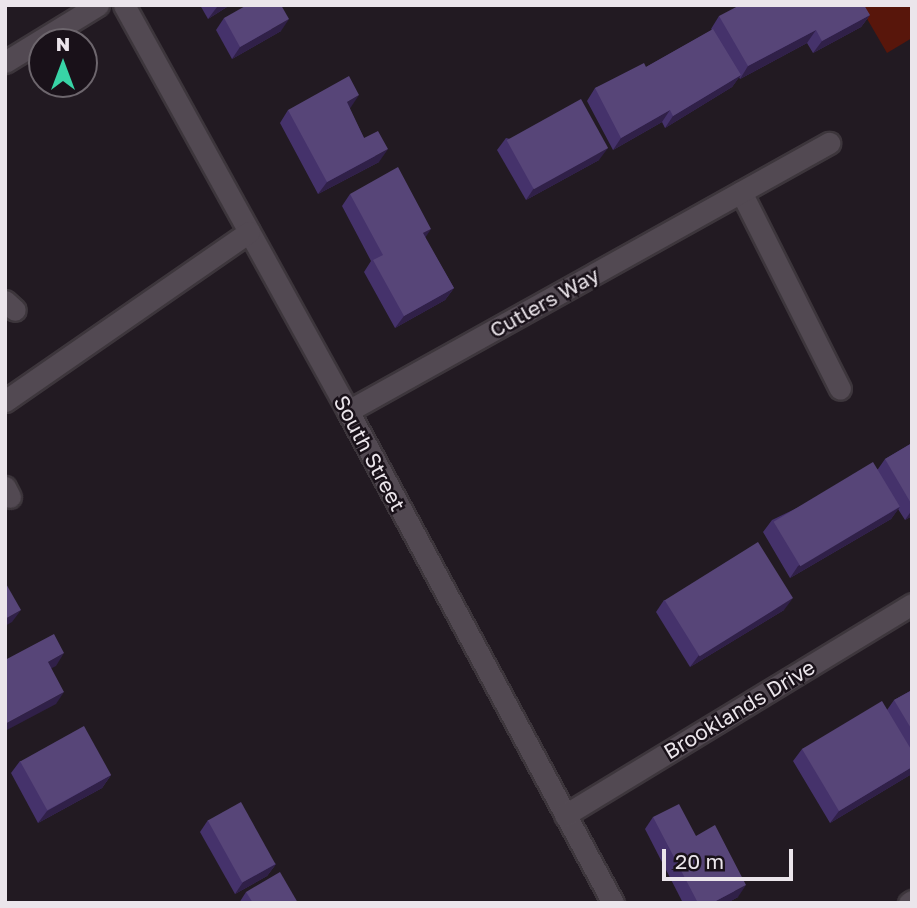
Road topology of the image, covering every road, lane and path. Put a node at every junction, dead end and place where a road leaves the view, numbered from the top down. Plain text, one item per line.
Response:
1 (98, 5) edge
2 (124, 5) edge
3 (5, 62) edge
4 (830, 143) dead end
5 (741, 192) junction
6 (249, 232) junction
7 (840, 389) dead end
8 (5, 401) edge
9 (348, 411) junction
10 (912, 604) edge
11 (565, 815) junction
12 (612, 903) edge

1 - 3 street
2 - 6 street, South Street
4 - 5 street, Cutlers Way
5 - 7 street
5 - 9 street, Cutlers Way
6 - 8 street
6 - 9 street, South Street
9 - 11 street, South Street
10 - 11 street, Brooklands Drive
11 - 12 street, South Street

